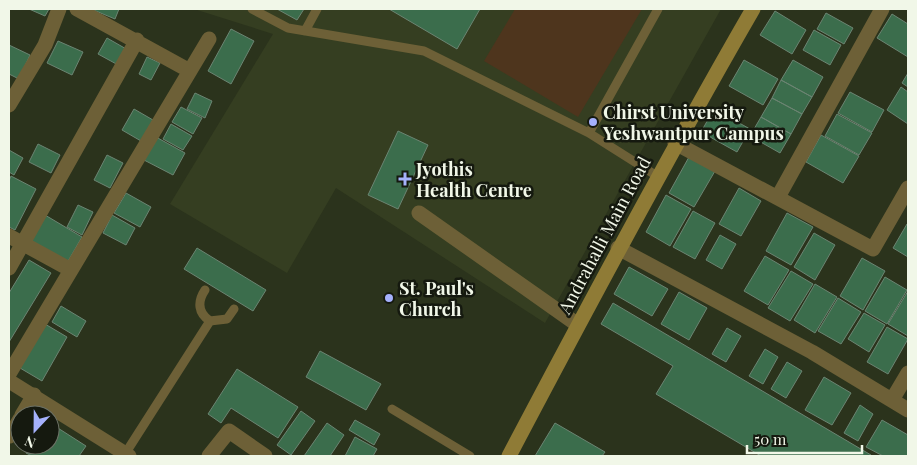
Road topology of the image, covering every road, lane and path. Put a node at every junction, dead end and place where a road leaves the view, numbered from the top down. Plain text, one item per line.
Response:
1 (59, 9) edge
2 (77, 9) edge
3 (252, 9) edge
4 (317, 9) edge
5 (658, 9) edge
6 (753, 9) edge
7 (882, 9) edge
8 (305, 31) junction
9 (209, 39) dead end
10 (137, 40) junction
11 (190, 71) junction
12 (9, 105) edge
13 (589, 133) junction
14 (675, 142) junction
15 (657, 176) junction
16 (908, 188) edge
17 (778, 197) junction
18 (419, 213) dead end
19 (9, 236) edge
20 (22, 243) junction
21 (618, 248) junction
22 (9, 268) edge
23 (71, 270) junction
24 (205, 290) dead end
25 (234, 309) dead end
26 (210, 321) junction
27 (578, 325) junction
28 (908, 373) edge
29 (9, 374) edge
30 (9, 381) edge
31 (34, 395) junction
32 (892, 400) junction
33 (28, 405) edge
34 (392, 409) dead end
35 (908, 410) edge
36 (127, 455) edge
37 (209, 456) edge
38 (266, 456) edge
39 (470, 456) edge
40 (509, 456) edge

1 - 12 street
2 - 10 street
3 - 8 lane
4 - 8 lane
5 - 13 lane
6 - 14 main road, Andrahalli Main Road
7 - 17 street
8 - 13 lane
9 - 11 street
10 - 11 street
10 - 20 street
11 - 23 street
13 - 15 lane
14 - 15 main road, Andrahalli Main Road
14 - 17 street
15 - 21 main road, Andrahalli Main Road
16 - 17 street
18 - 27 street
19 - 20 street
20 - 22 street
20 - 23 street
21 - 27 main road, Andrahalli Main Road
21 - 32 street
23 - 29 street
24 - 26 lane
25 - 26 lane
26 - 36 lane
27 - 40 main road, Andrahalli Main Road
28 - 32 street
30 - 31 street
31 - 33 street
31 - 36 street
32 - 35 street
34 - 39 lane
37 - 38 street

